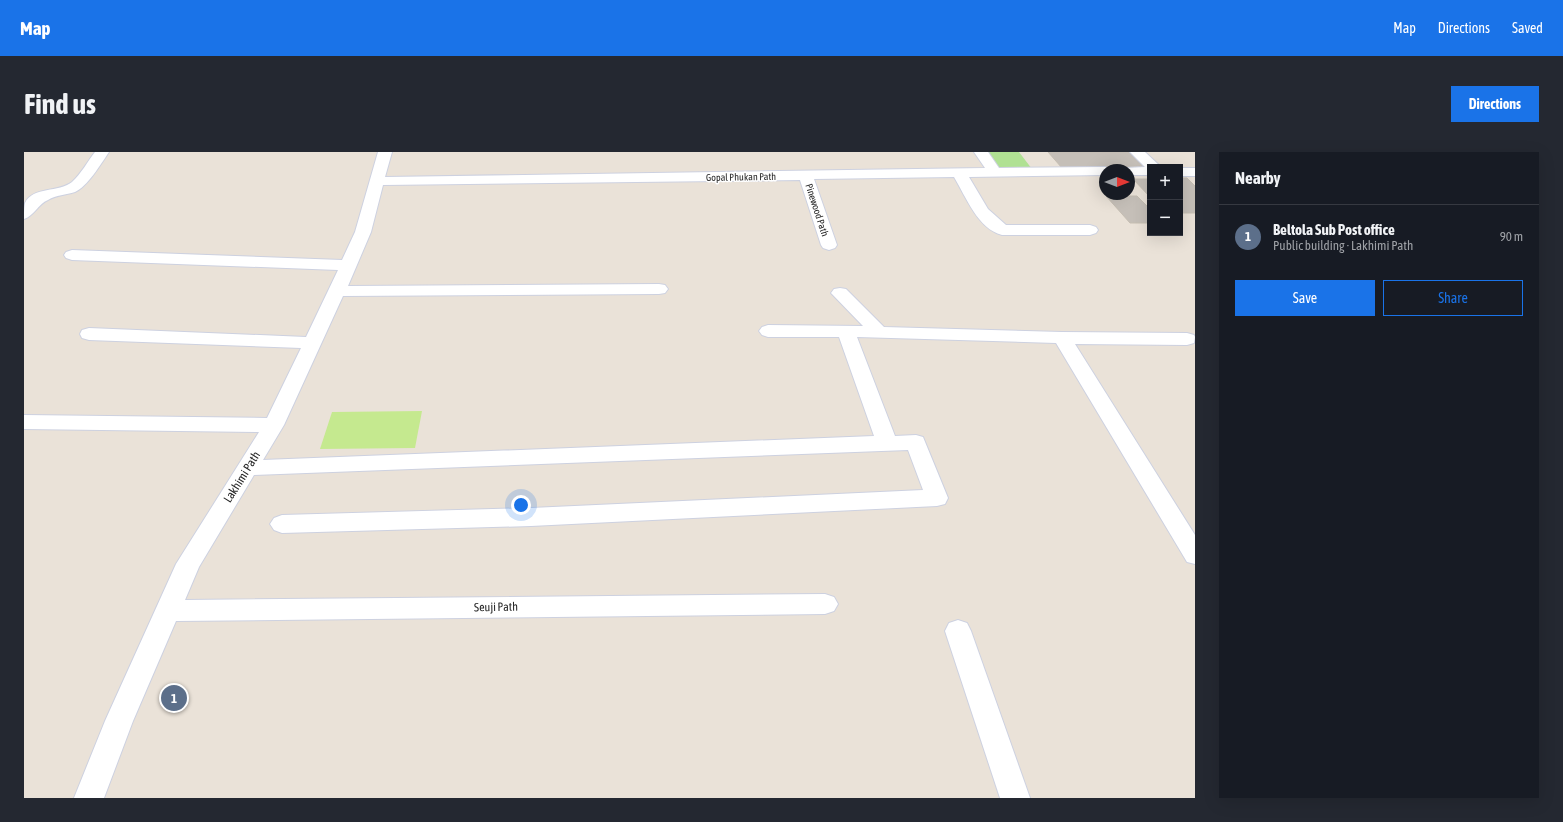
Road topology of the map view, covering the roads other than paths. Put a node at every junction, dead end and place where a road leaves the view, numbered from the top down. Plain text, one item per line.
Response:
1 (102, 152) edge
2 (386, 152) edge
3 (981, 152) edge
4 (1137, 152) edge
5 (1151, 164) edge
6 (1099, 171) edge
7 (1135, 171) edge
8 (1147, 171) edge
9 (995, 172) junction
10 (959, 173) junction
11 (806, 176) junction
12 (378, 181) junction
13 (24, 214) edge
14 (1090, 230) dead end
15 (829, 245) dead end
16 (72, 255) dead end
17 (348, 265) junction
18 (659, 289) dead end
19 (337, 291) junction
20 (840, 293) dead end
21 (768, 331) dead end
22 (846, 331) junction
23 (879, 332) junction
24 (90, 334) dead end
25 (1062, 338) junction
26 (1186, 340) dead end
27 (313, 343) junction
28 (24, 422) edge
29 (274, 425) junction
30 (887, 443) junction
31 (247, 468) junction
32 (282, 524) dead end
33 (1195, 555) edge
34 (825, 604) dead end
35 (167, 611) junction
36 (958, 631) dead end
37 (89, 798) edge
38 (1015, 798) edge

1 - 13 street
2 - 12 street, Lakhimi Path
3 - 9 street
4 - 5 street
6 - 9 street, Gopal Phukan Path
7 - 8 street
9 - 10 street, Gopal Phukan Path
10 - 11 street, Gopal Phukan Path
10 - 14 street
11 - 12 street, Gopal Phukan Path
11 - 15 street, Pinewood Path
12 - 17 street, Lakhimi Path
16 - 17 street
17 - 19 street, Lakhimi Path
18 - 19 street
19 - 27 street, Lakhimi Path
20 - 23 street
21 - 22 street
22 - 23 street
22 - 30 street
23 - 25 street
24 - 27 street
25 - 26 street
25 - 33 street
27 - 29 street, Lakhimi Path
28 - 29 street
29 - 31 street, Lakhimi Path
30 - 31 street
30 - 32 street
31 - 35 street, Lakhimi Path
34 - 35 street, Seuji Path
35 - 37 street, Lakhimi Path
36 - 38 street

